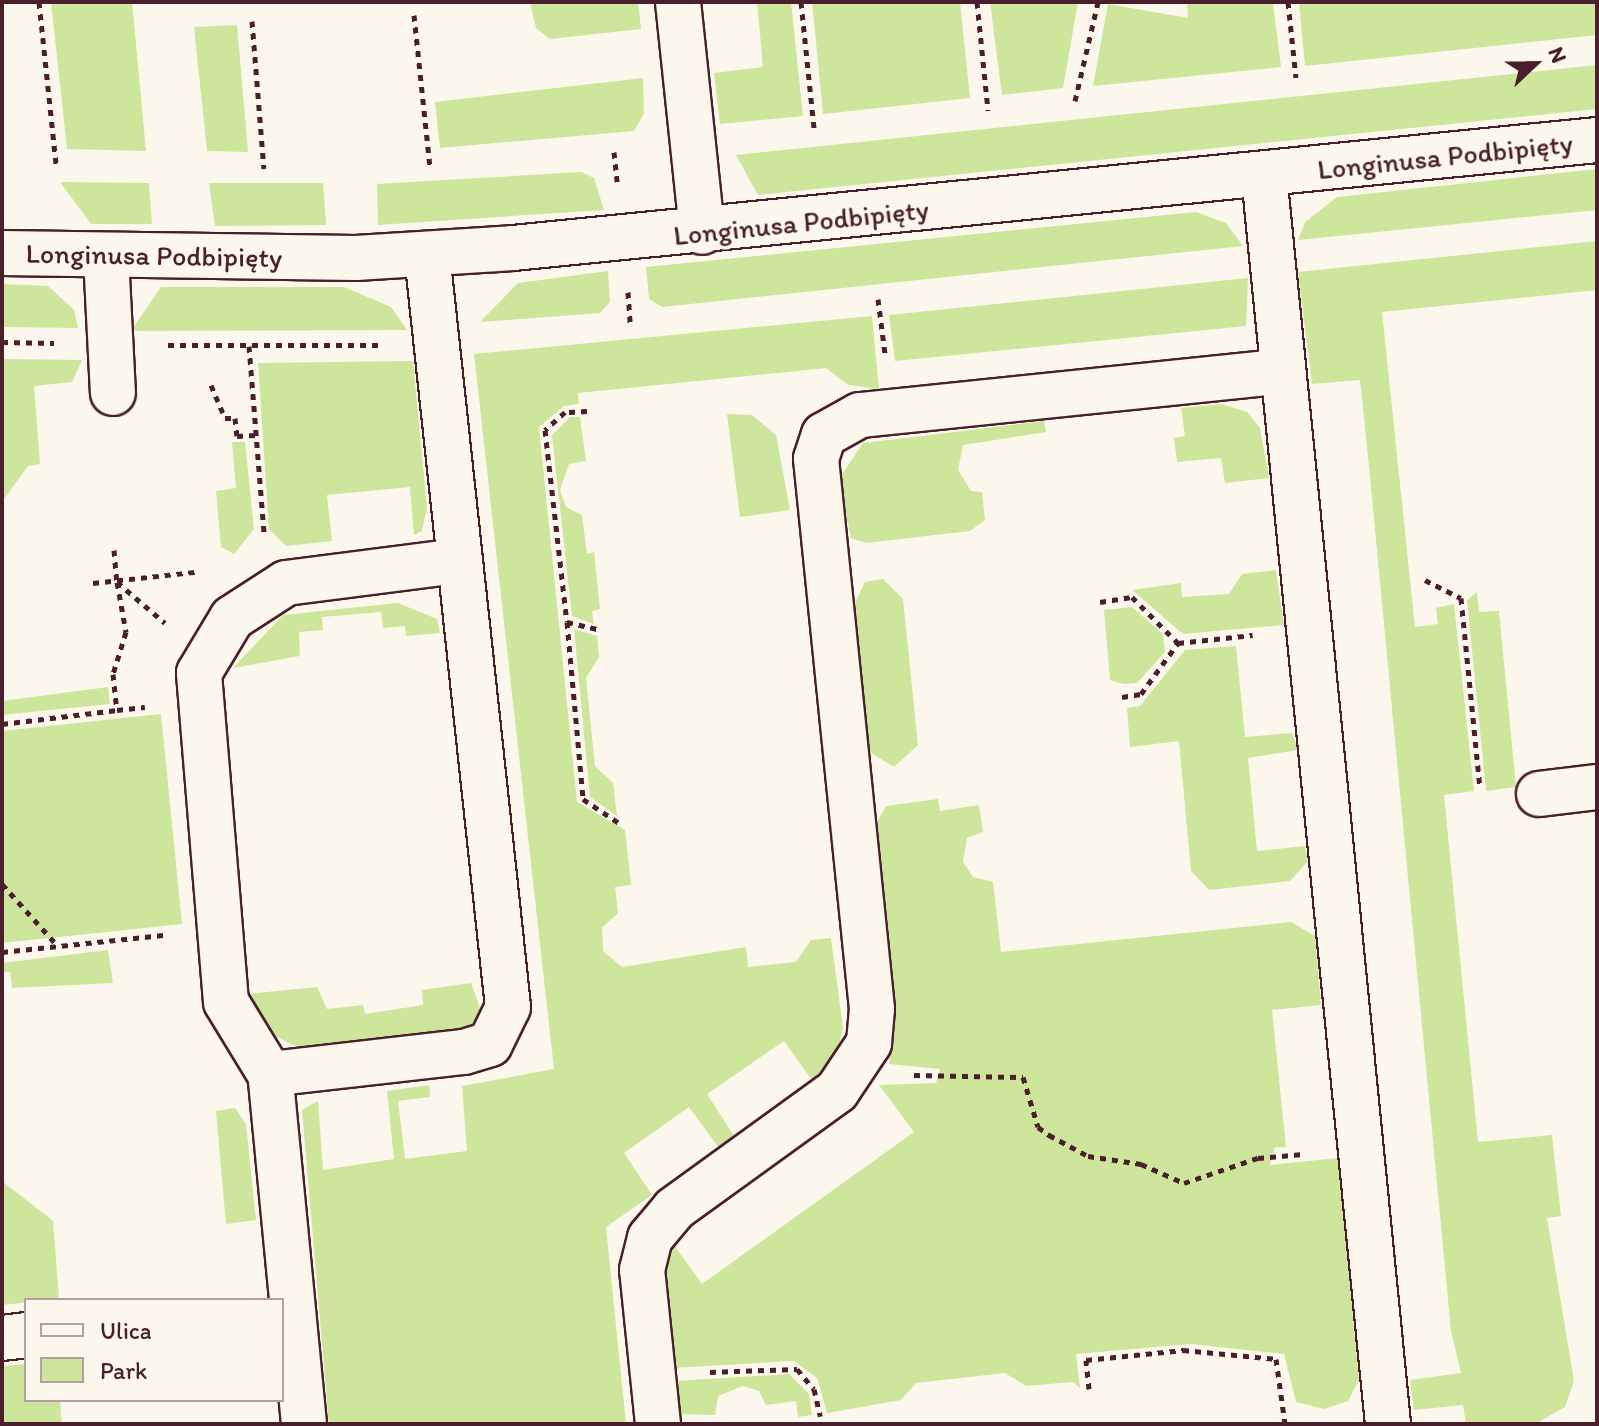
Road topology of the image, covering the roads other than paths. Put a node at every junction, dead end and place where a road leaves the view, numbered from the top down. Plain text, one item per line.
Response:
1 (678, 2) edge
2 (1597, 140) edge
3 (1264, 175) junction
4 (702, 232) junction
5 (2, 253) edge
6 (427, 254) junction
7 (106, 256) junction
8 (1283, 371) junction
9 (113, 393) dead end
10 (458, 561) junction
11 (1597, 787) edge
12 (1539, 794) dead end
13 (270, 1074) junction
14 (288, 1306) edge
15 (24, 1335) edge
16 (2, 1338) edge
17 (304, 1424) edge
18 (658, 1424) edge
19 (1388, 1424) edge

1 - 4 street
2 - 3 street, Longinusa Podbipięty
3 - 4 street, Longinusa Podbipięty
3 - 8 street
4 - 6 street, Longinusa Podbipięty
5 - 7 street, Longinusa Podbipięty
6 - 7 street, Longinusa Podbipięty
6 - 10 street
7 - 9 street
8 - 18 street
8 - 19 street
10 - 13 street
10 - 13 street
11 - 12 street
13 - 14 street
14 - 17 street
15 - 16 street

